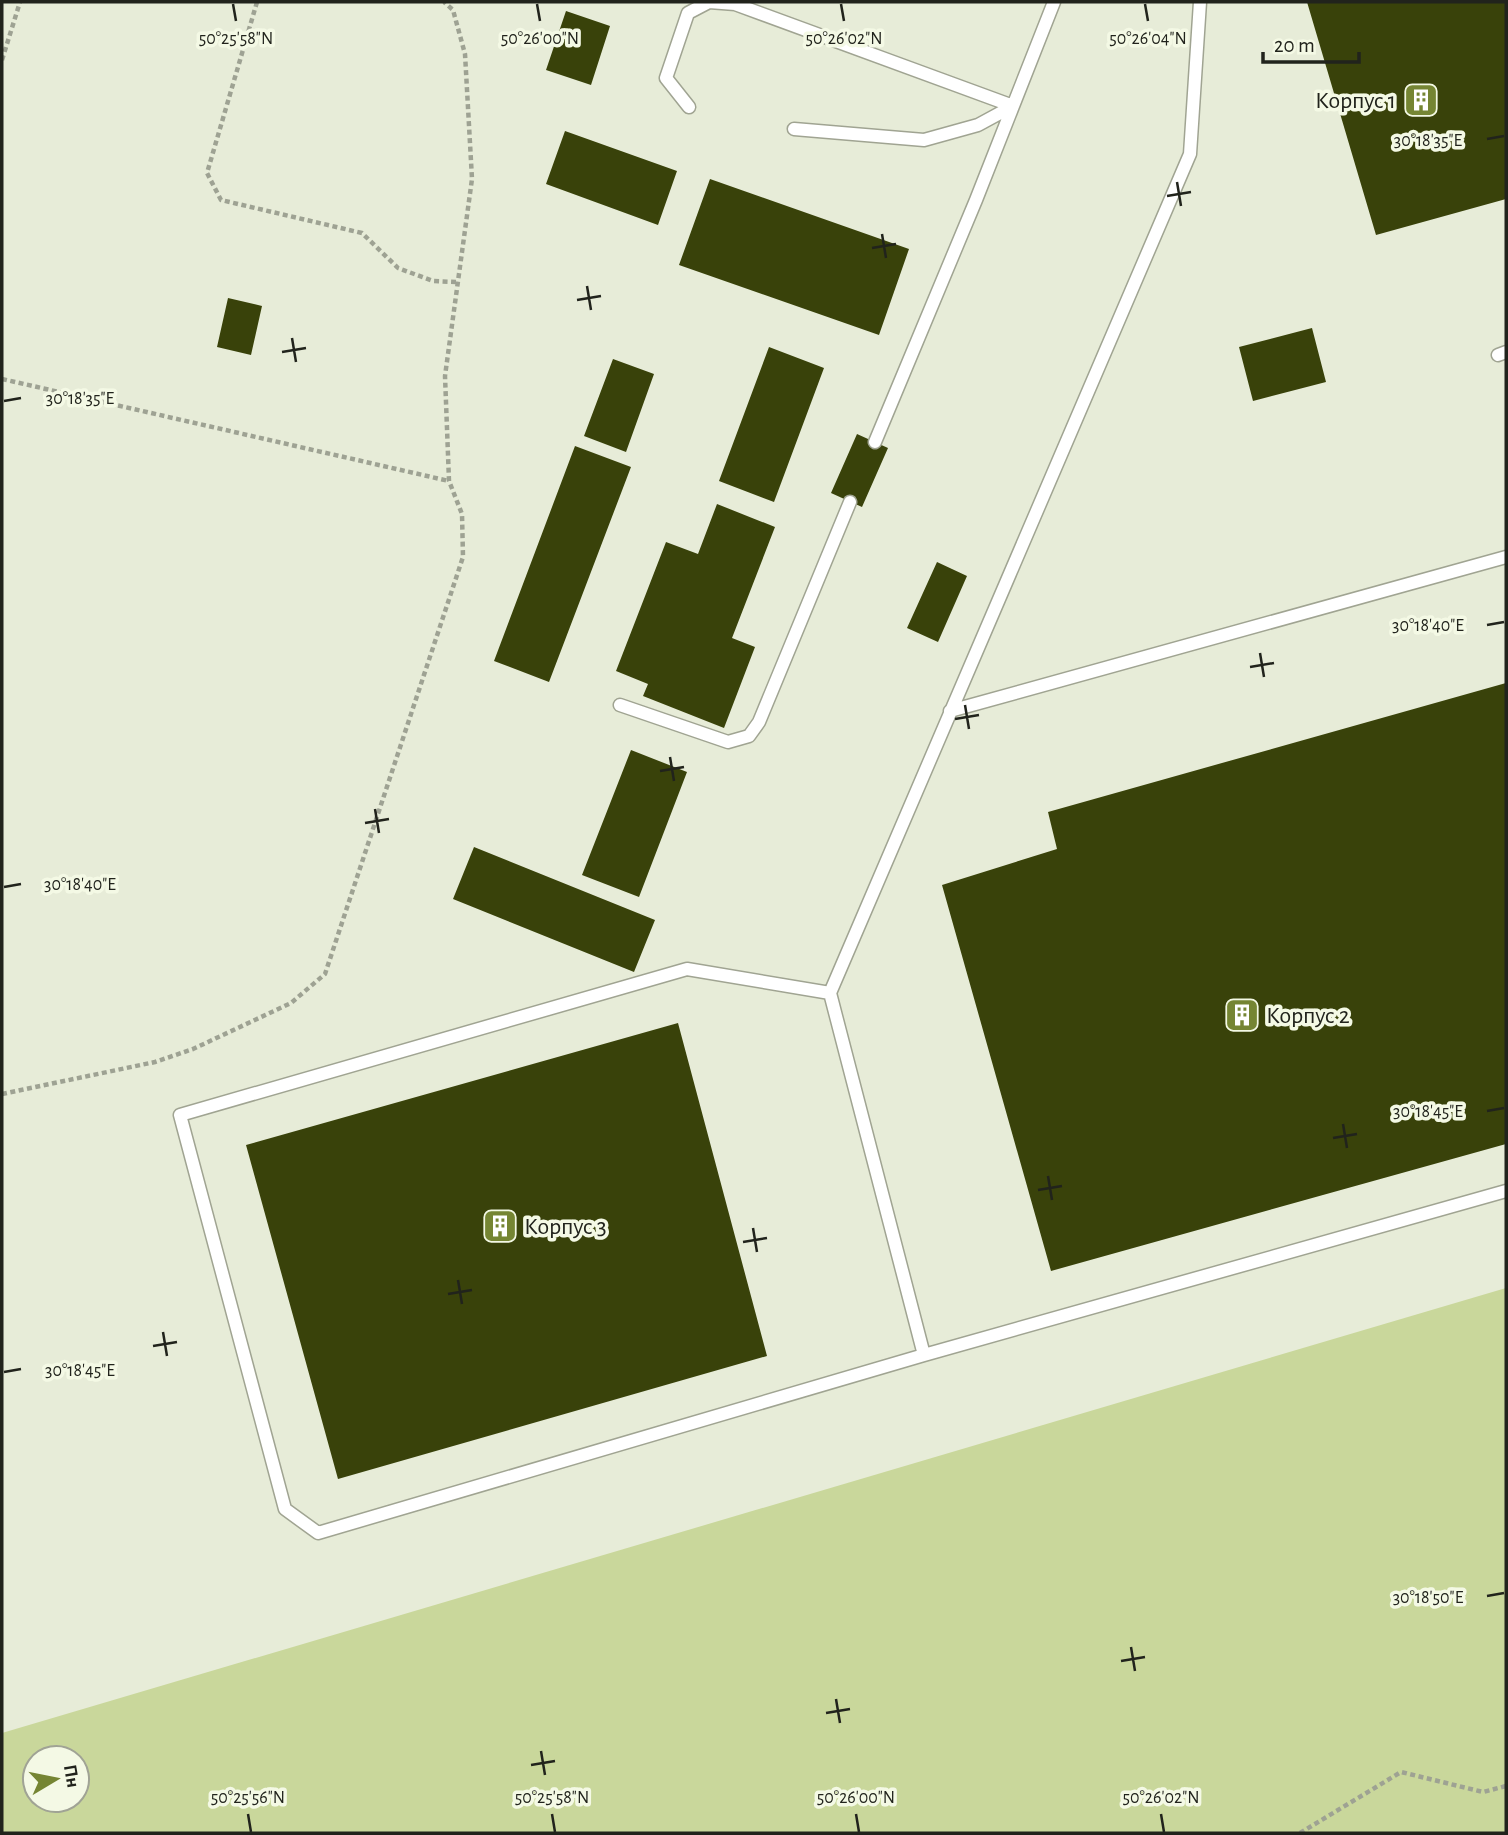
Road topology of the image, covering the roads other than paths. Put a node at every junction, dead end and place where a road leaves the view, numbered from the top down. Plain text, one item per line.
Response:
1 (1054, 2) edge
2 (1200, 2) edge
3 (1013, 106) junction
4 (689, 107) dead end
5 (794, 129) dead end
6 (875, 442) dead end
7 (850, 502) dead end
8 (1506, 557) edge
9 (620, 705) dead end
10 (950, 711) junction
11 (830, 993) junction
12 (1506, 1191) edge
13 (924, 1355) junction

1 - 3 lane
2 - 10 lane
3 - 4 lane
3 - 5 lane
3 - 6 lane
7 - 9 lane
8 - 10 lane
10 - 11 lane
11 - 13 lane
11 - 13 lane
12 - 13 lane

